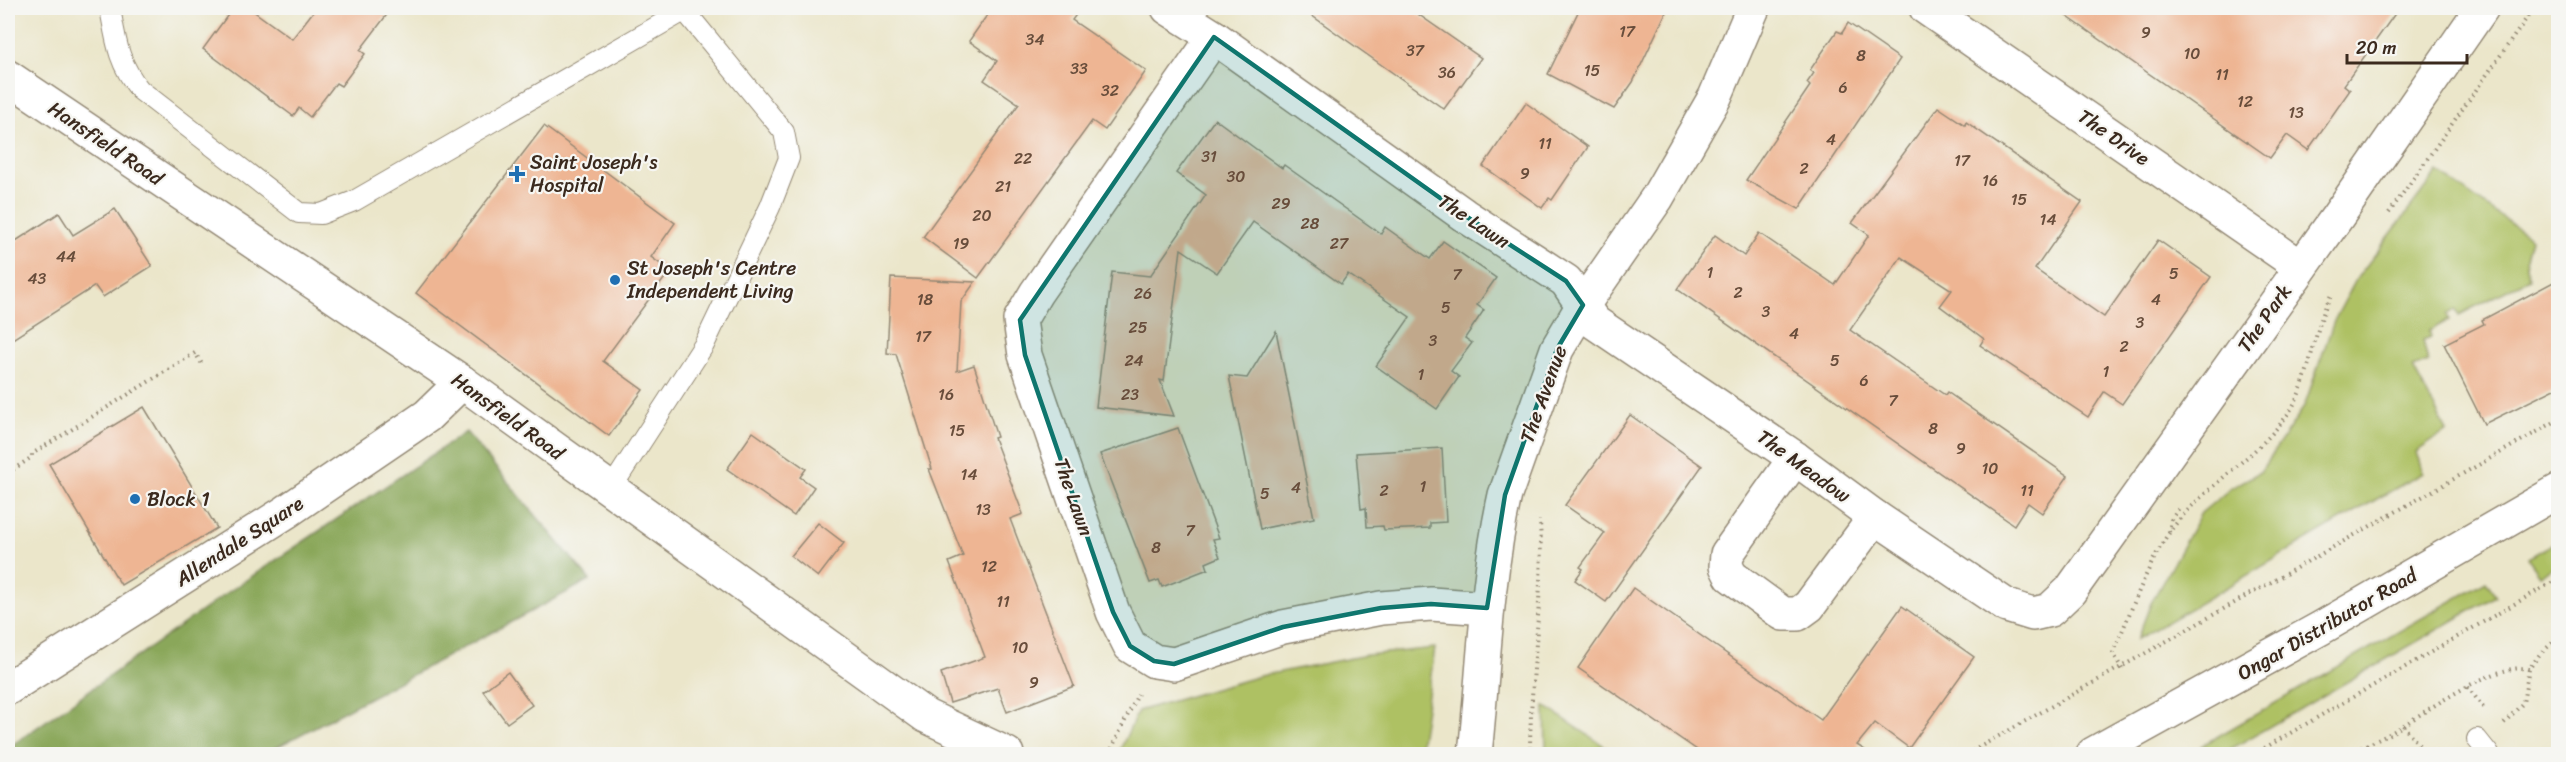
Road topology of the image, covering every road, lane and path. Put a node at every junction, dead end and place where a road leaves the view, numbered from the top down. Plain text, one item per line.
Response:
1 (110, 8) edge
2 (1168, 8) edge
3 (1753, 8) edge
4 (1926, 8) edge
5 (2482, 8) edge
6 (2534, 8) edge
7 (687, 9) edge
8 (1214, 37) junction
9 (8, 77) edge
10 (2385, 219) dead end
11 (2301, 267) junction
12 (2333, 290) dead end
13 (1583, 305) junction
14 (202, 364) dead end
15 (462, 382) junction
16 (2559, 420) edge
17 (1795, 458) junction
18 (8, 473) edge
19 (610, 490) junction
20 (2559, 491) edge
21 (1875, 517) junction
22 (1540, 519) dead end
23 (2559, 579) edge
24 (1487, 608) junction
25 (2033, 615) joint
26 (2559, 638) edge
27 (1154, 661) junction
28 (2122, 669) junction
29 (2529, 669) junction
30 (8, 688) edge
31 (2403, 725) junction
32 (2499, 728) dead end
33 (1007, 754) edge
34 (1109, 754) edge
35 (1475, 754) edge
36 (1530, 754) edge
37 (1967, 754) edge
38 (2093, 754) edge
39 (2254, 754) edge
40 (2338, 754) edge
41 (2426, 754) edge

1 - 7 lane
2 - 8 street, The Lawn
3 - 13 street, The Avenue
4 - 11 street, The Drive
5 - 11 street, The Park
6 - 10 path
7 - 19 lane
8 - 13 street, The Lawn
8 - 27 street, The Lawn
9 - 15 street, Hansfield Road
11 - 25 street, The Park
12 - 28 path
13 - 17 street, The Meadow
13 - 24 street, The Avenue
14 - 18 path
15 - 19 street, Hansfield Road
15 - 30 street, Allendale Square
16 - 28 path
17 - 21 street, The Meadow
17 - 21 street
19 - 33 street, Hansfield Road
20 - 38 street, Ongar Distributor Road
21 - 25 street, The Meadow
22 - 36 path
23 - 39 path
24 - 27 street
24 - 35 street, The Avenue
26 - 29 path
27 - 34 path
28 - 37 path
29 - 31 path
29 - 32 path
31 - 40 path
31 - 41 path

